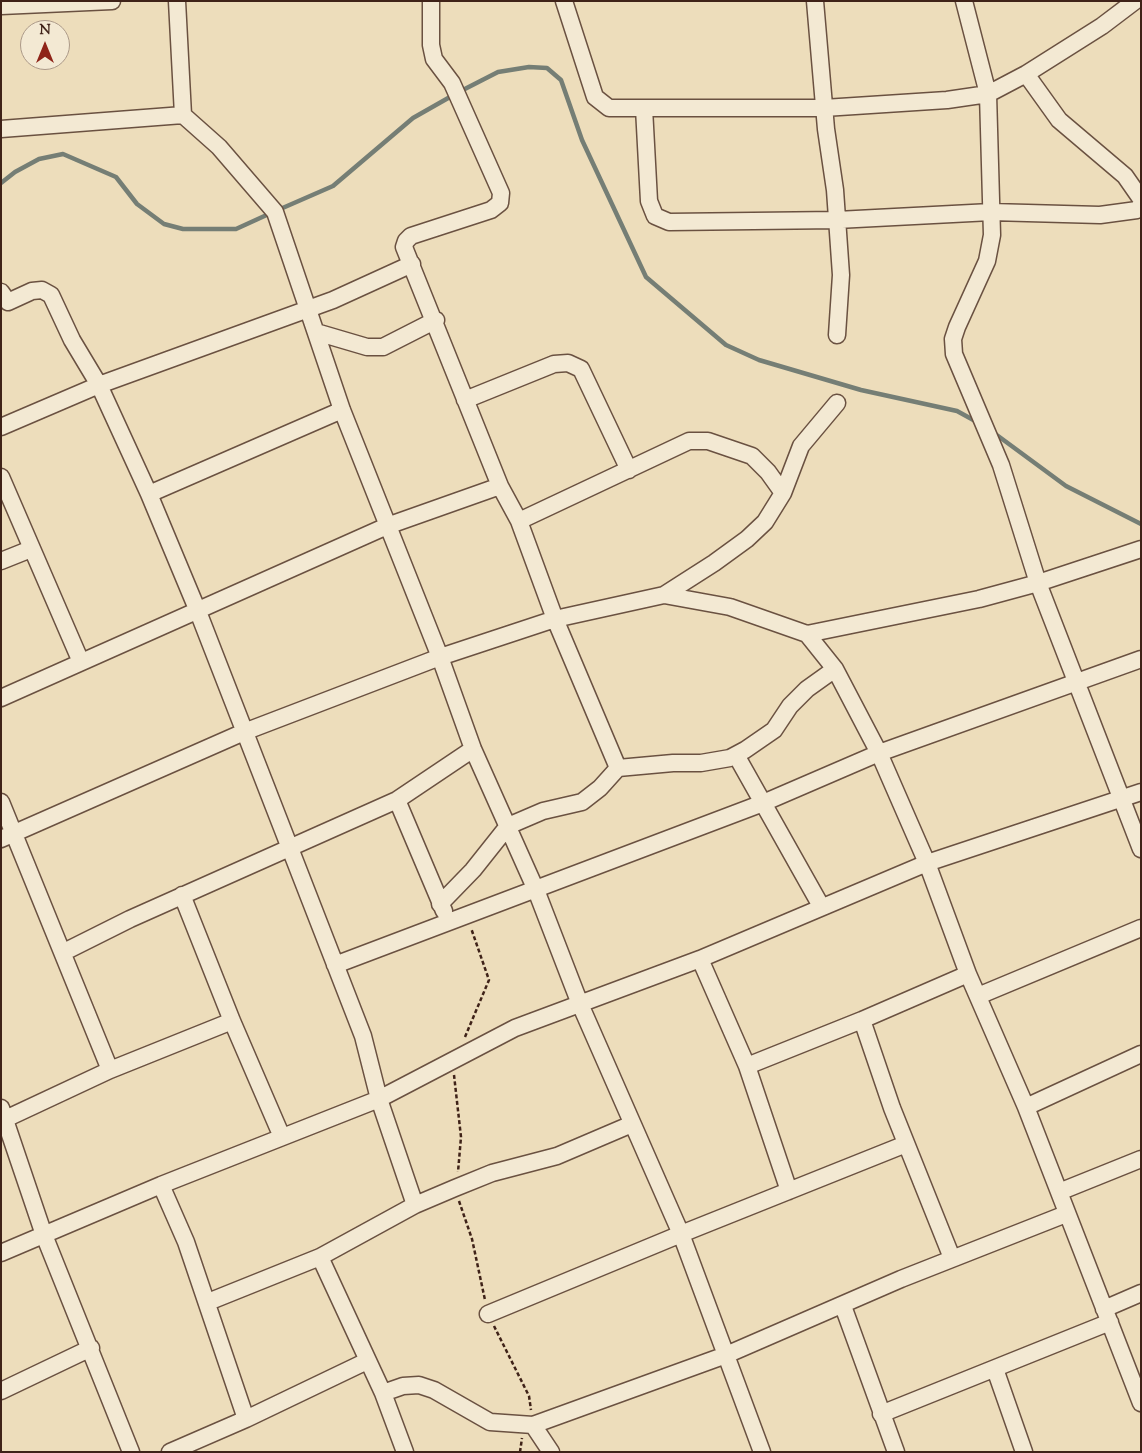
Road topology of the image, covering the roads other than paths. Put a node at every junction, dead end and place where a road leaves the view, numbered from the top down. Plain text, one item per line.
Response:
1 (112, 1) edge
2 (177, 1) edge
3 (431, 1) edge
4 (564, 1) edge
5 (815, 1) edge
6 (964, 1) edge
7 (1135, 1) edge
8 (1, 6) edge
9 (1026, 74) junction
10 (988, 94) junction
11 (644, 108) junction
12 (824, 108) junction
13 (183, 115) junction
14 (1, 129) edge
15 (1141, 199) edge
16 (1141, 205) edge
17 (991, 212) junction
18 (837, 220) junction
19 (412, 264) junction
20 (3, 300) edge
21 (305, 308) junction
22 (436, 320) junction
23 (316, 332) junction
24 (837, 335) dead end
25 (99, 385) junction
26 (465, 400) junction
27 (837, 403) dead end
28 (342, 410) junction
29 (1, 428) edge
30 (629, 470) junction
31 (1, 477) edge
32 (500, 486) junction
33 (783, 493) junction
34 (149, 494) junction
35 (519, 521) junction
36 (388, 526) junction
37 (31, 549) junction
38 (1141, 549) edge
39 (1, 561) edge
40 (1038, 583) junction
41 (664, 595) junction
42 (197, 609) junction
43 (555, 619) junction
44 (807, 634) junction
45 (440, 657) junction
46 (1141, 659) edge
47 (81, 662) junction
48 (835, 669) junction
49 (1076, 681) junction
50 (1, 698) edge
51 (244, 732) junction
52 (473, 749) junction
53 (879, 753) junction
54 (736, 754) junction
55 (618, 768) junction
56 (1141, 792) edge
57 (1121, 799) junction
58 (397, 800) junction
59 (1, 802) edge
60 (763, 803) junction
61 (508, 826) junction
62 (8, 836) edge
63 (288, 847) junction
64 (1141, 849) edge
65 (927, 863) junction
66 (536, 890) junction
67 (182, 895) junction
68 (440, 904) junction
69 (821, 906) junction
70 (450, 922) junction
71 (1141, 928) edge
72 (64, 952) junction
73 (700, 958) junction
74 (335, 964) junction
75 (968, 974) junction
76 (978, 996) junction
77 (580, 1004) junction
78 (862, 1020) junction
79 (232, 1022) junction
80 (1141, 1054) edge
81 (747, 1066) junction
82 (110, 1070) junction
83 (379, 1099) junction
84 (1026, 1107) junction
85 (3, 1116) edge
86 (632, 1124) junction
87 (282, 1137) junction
88 (906, 1144) junction
89 (1141, 1159) edge
90 (161, 1185) junction
91 (789, 1191) junction
92 (1059, 1192) junction
93 (416, 1205) junction
94 (1066, 1214) junction
95 (681, 1234) junction
96 (44, 1235) junction
97 (1, 1254) edge
98 (320, 1257) junction
99 (952, 1258) junction
100 (1141, 1293) edge
101 (208, 1302) junction
102 (843, 1306) junction
103 (488, 1314) road end
104 (1107, 1315) junction
105 (91, 1348) junction
106 (726, 1355) junction
107 (366, 1361) junction
108 (995, 1368) junction
109 (1, 1392) edge
110 (384, 1393) junction
111 (1141, 1403) edge
112 (882, 1414) junction
113 (246, 1418) junction
114 (532, 1425) junction
115 (131, 1452) edge
116 (170, 1452) edge
117 (405, 1452) edge
118 (551, 1452) edge
119 (762, 1452) edge
120 (896, 1452) edge
121 (1024, 1452) edge

1 - 8 street
2 - 13 street
3 - 19 street
4 - 11 street
5 - 12 street
6 - 10 street
7 - 9 street
9 - 10 street
9 - 15 street
10 - 12 street
10 - 17 street
11 - 12 street
11 - 18 street
12 - 18 street
13 - 14 street
13 - 21 street
16 - 17 street
17 - 18 street
17 - 40 street
18 - 24 street
19 - 21 street
19 - 22 street
20 - 25 street
21 - 23 street
21 - 25 street
22 - 23 street
22 - 26 street
23 - 28 street
25 - 29 street
25 - 34 street
26 - 30 street
26 - 32 street
27 - 33 street
28 - 34 street
28 - 36 street
30 - 33 street
30 - 35 street
31 - 37 street
32 - 35 street
32 - 36 street
33 - 41 street
34 - 42 street
35 - 43 street
36 - 42 street
36 - 45 street
37 - 39 street
37 - 47 street
38 - 40 street
40 - 44 street
40 - 49 street
41 - 43 street
41 - 44 street
42 - 47 street
42 - 51 street
43 - 45 street
43 - 55 street
44 - 48 street
45 - 51 street
45 - 52 street
46 - 49 street
47 - 50 street
48 - 53 street
48 - 54 street
49 - 53 street
49 - 57 street
51 - 62 street
51 - 63 street
52 - 58 street
52 - 61 street
53 - 60 street
53 - 65 street
54 - 55 street
54 - 60 street
55 - 61 street
56 - 57 street
57 - 64 street
57 - 65 street
58 - 63 street
58 - 68 street
59 - 62 street
60 - 66 street
60 - 69 street
61 - 66 street
61 - 68 street
62 - 72 street
63 - 67 street
63 - 74 street
65 - 69 street
65 - 75 street
66 - 70 street
66 - 77 street
67 - 72 street
67 - 79 street
68 - 70 street
69 - 73 street
70 - 74 street
71 - 76 street
72 - 82 street
73 - 77 street
73 - 81 street
74 - 83 street
75 - 76 street
75 - 78 street
76 - 84 street
77 - 83 street
77 - 86 street
78 - 81 street
78 - 88 street
79 - 82 street
79 - 87 street
80 - 84 street
81 - 91 street
82 - 85 street
83 - 87 street
83 - 93 street
84 - 92 street
85 - 96 street
86 - 93 street
86 - 95 street
87 - 90 street
88 - 91 street
88 - 99 street
89 - 92 street
90 - 96 street
90 - 101 street
91 - 95 street
92 - 94 street
93 - 98 street
94 - 99 street
94 - 104 street
95 - 103 street
95 - 106 street
96 - 97 street
96 - 105 street
98 - 101 street
98 - 107 street
99 - 102 street
100 - 104 street
101 - 113 street
102 - 106 street
102 - 112 street
104 - 108 street
104 - 111 street
105 - 109 street
105 - 115 street
106 - 114 street
106 - 119 street
107 - 110 street
107 - 113 street
108 - 112 street
108 - 121 street
110 - 114 street
110 - 117 street
112 - 120 street
113 - 116 street
114 - 118 street

